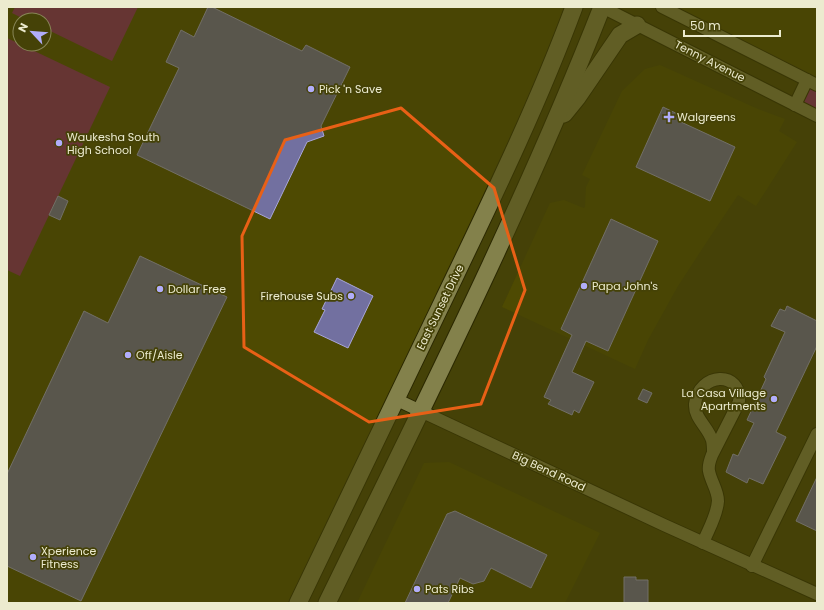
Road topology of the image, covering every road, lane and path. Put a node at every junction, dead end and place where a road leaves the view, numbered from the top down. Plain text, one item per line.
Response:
1 (574, 7) edge
2 (602, 7) edge
3 (662, 7) edge
4 (636, 25) junction
5 (812, 83) edge
6 (795, 105) junction
7 (817, 116) edge
8 (553, 128) junction
9 (395, 399) junction
10 (420, 411) junction
11 (817, 434) edge
12 (713, 452) junction
13 (703, 543) junction
14 (752, 566) junction
15 (817, 594) edge
16 (298, 603) edge
17 (327, 603) edge

1 - 9 main road, East Sunset Drive
2 - 4 street, Tenny Avenue
2 - 8 main road
3 - 5 street
4 - 6 street, Tenny Avenue
4 - 8 main road
5 - 6 street
6 - 7 street, Tenny Avenue
8 - 10 main road
9 - 10 street, Big Bend Road
9 - 16 main road, East Sunset Drive
10 - 13 street, Big Bend Road
10 - 17 main road
11 - 14 street
12 - 12 street
12 - 13 street
13 - 14 street, Big Bend Road
14 - 15 street, Big Bend Road

